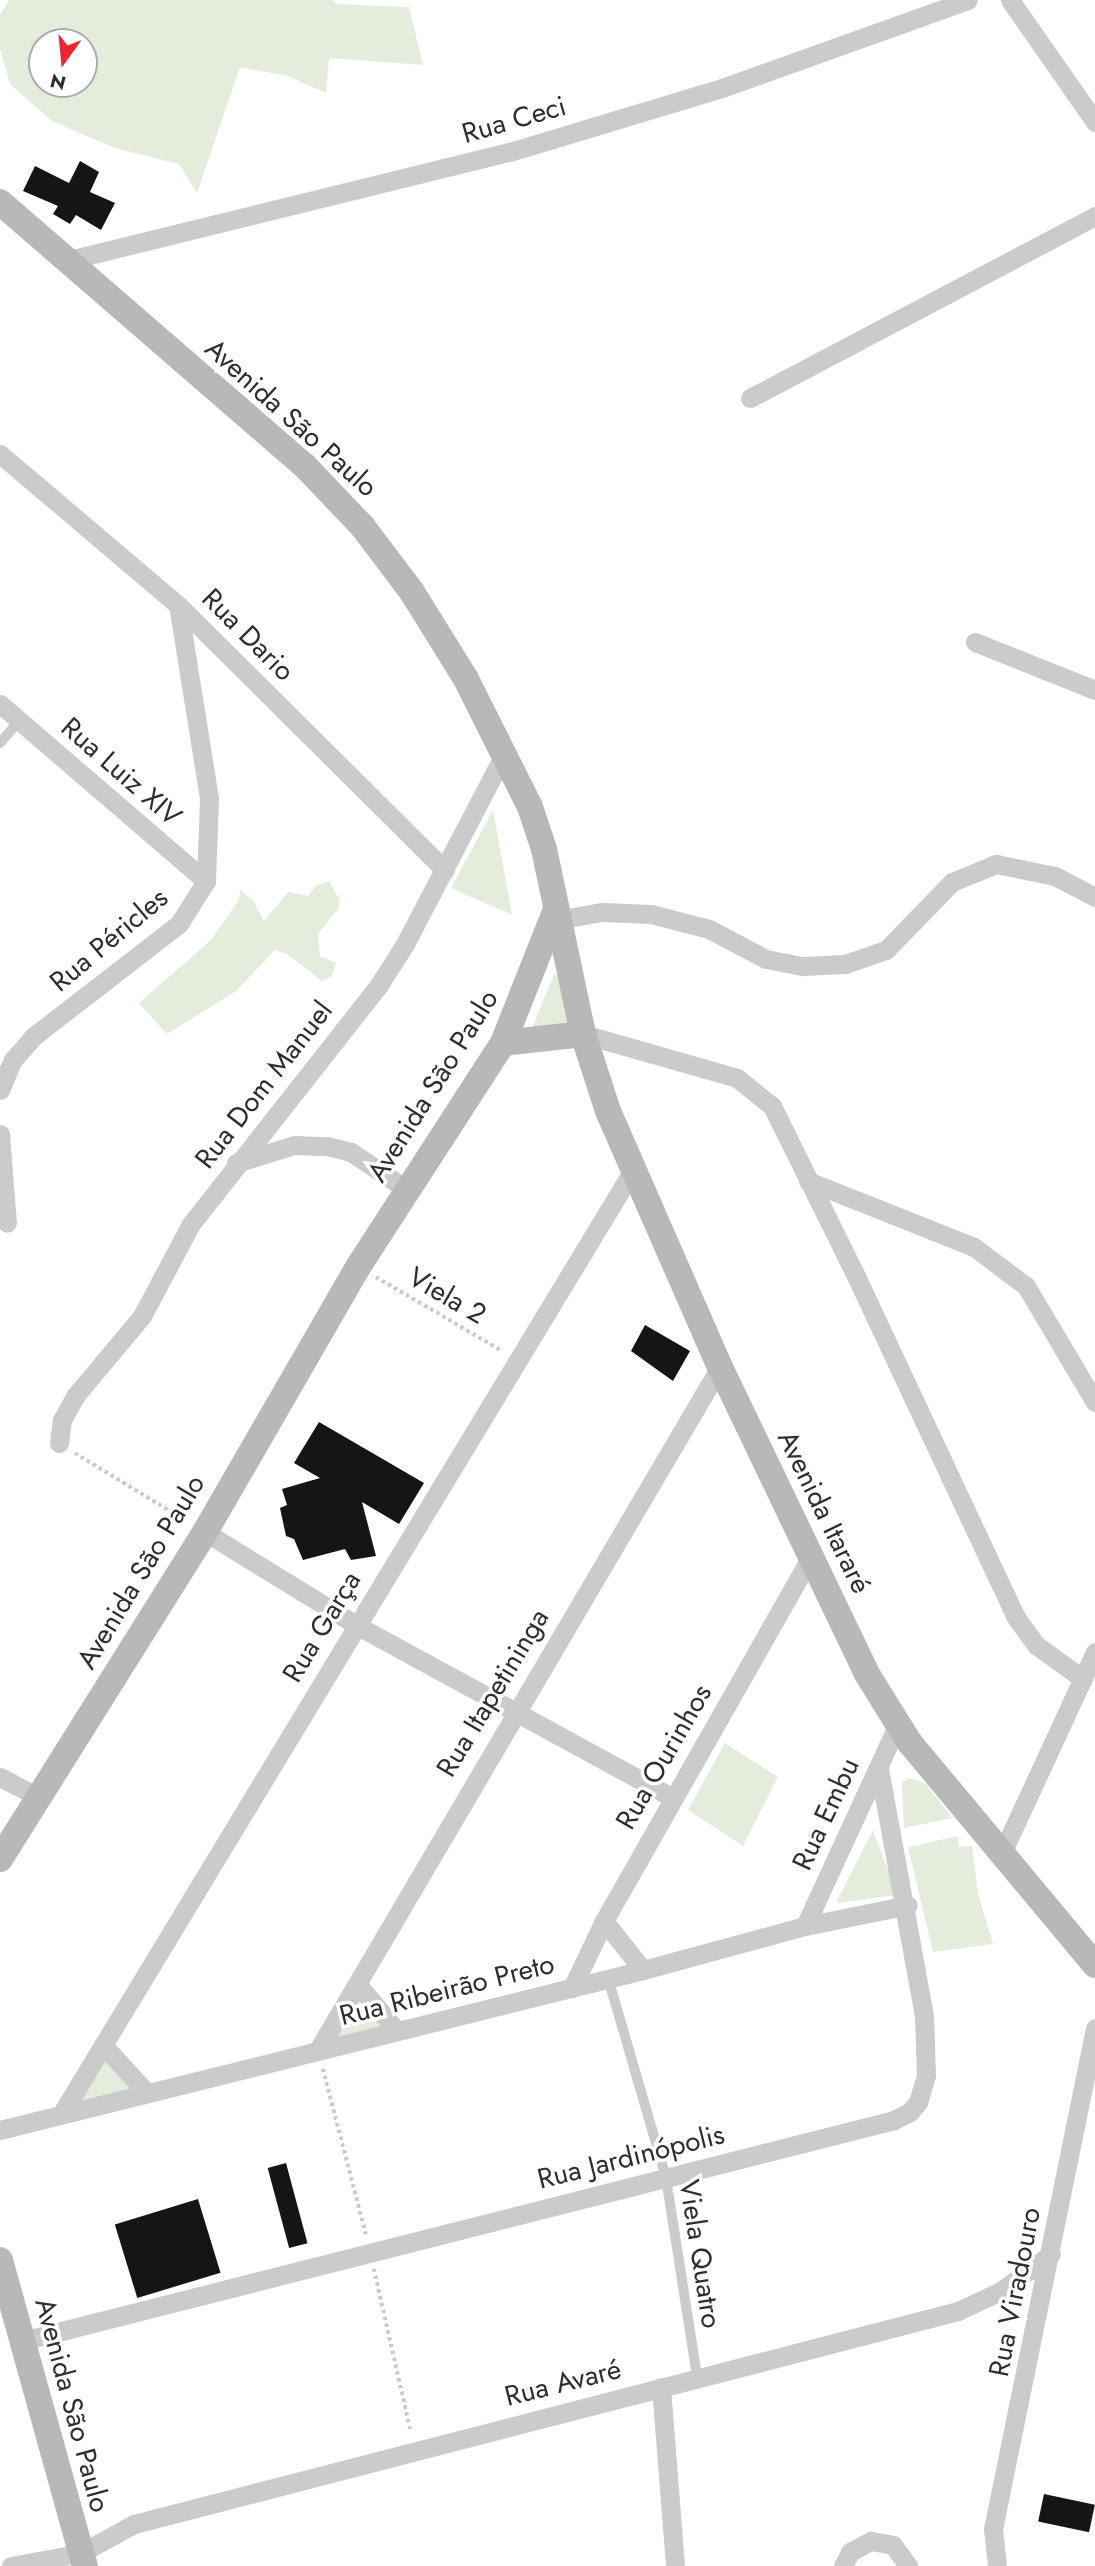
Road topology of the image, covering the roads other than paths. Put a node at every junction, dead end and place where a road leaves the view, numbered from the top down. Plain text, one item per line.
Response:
1 (968, 0) edge
2 (1010, 0) edge
3 (1095, 122) edge
4 (0, 202) edge
5 (1095, 216) edge
6 (65, 261) junction
7 (750, 398) dead end
8 (0, 454) edge
9 (178, 605) junction
10 (975, 642) dead end
11 (1095, 690) edge
12 (0, 704) edge
13 (19, 721) junction
14 (0, 743) edge
15 (505, 753) junction
16 (444, 870) junction
17 (206, 881) junction
18 (1095, 897) edge
19 (556, 916) junction
20 (583, 1034) junction
21 (503, 1043) junction
22 (0, 1090) edge
23 (0, 1134) edge
24 (236, 1163) junction
25 (632, 1172) junction
26 (808, 1181) junction
27 (406, 1189) junction
28 (7, 1223) dead end
29 (720, 1367) junction
30 (1095, 1402) edge
31 (59, 1443) road end
32 (205, 1532) junction
33 (811, 1557) junction
34 (356, 1625) junction
35 (1095, 1652) edge
36 (1083, 1679) junction
37 (513, 1713) junction
38 (897, 1726) junction
39 (879, 1768) junction
40 (0, 1777) edge
41 (40, 1798) junction
42 (673, 1798) junction
43 (1003, 1851) junction
44 (0, 1859) edge
45 (908, 1905) junction
46 (604, 1922) junction
47 (805, 1926) junction
48 (1095, 1965) edge
49 (643, 1970) junction
50 (608, 1978) junction
51 (356, 1984) junction
52 (572, 1988) junction
53 (1095, 2028) edge
54 (397, 2031) junction
55 (103, 2045) junction
56 (318, 2050) junction
57 (146, 2092) junction
58 (62, 2113) junction
59 (0, 2130) edge
60 (666, 2178) junction
61 (1051, 2254) junction
62 (0, 2260) edge
63 (22, 2341) junction
64 (696, 2376) junction
65 (661, 2387) junction
66 (83, 2559) edge
67 (11, 2566) edge
68 (675, 2566) edge
69 (843, 2566) edge
70 (908, 2566) edge
71 (997, 2566) edge

1 - 6 street, Rua Ceci
2 - 3 street
4 - 6 main road, Avenida São Paulo
5 - 7 street
6 - 15 main road, Avenida São Paulo
8 - 9 street, Rua Dario
9 - 16 street, Rua Dario
9 - 17 street, Rua Péricles
10 - 11 street
12 - 13 street, Rua Luiz XIV
13 - 14 lane
13 - 17 street, Rua Luiz XIV
15 - 16 street, Rua Dom Manuel
15 - 19 main road, Avenida São Paulo
16 - 24 street, Rua Dom Manuel
17 - 22 street, Rua Péricles
18 - 19 street
19 - 20 main road, Avenida Itararé
19 - 21 main road, Avenida São Paulo
20 - 21 main road
20 - 25 main road, Avenida Itararé
20 - 26 street
21 - 27 main road, Avenida São Paulo
23 - 28 street
24 - 27 street
24 - 31 street, Rua Dom Manuel
25 - 29 main road, Avenida Itararé
25 - 34 street, Rua Garça
26 - 30 street
26 - 36 street
27 - 32 main road, Avenida São Paulo
29 - 33 main road, Avenida Itararé
29 - 37 street, Rua Itapetininga
32 - 34 street
32 - 41 main road, Avenida São Paulo
33 - 38 main road, Avenida Itararé
33 - 42 street, Rua Ourinhos
34 - 37 street
34 - 55 street, Rua Garça
35 - 36 street
36 - 43 street
37 - 42 street
37 - 51 street, Rua Itapetininga
38 - 39 street, Rua Embu
38 - 43 main road, Avenida Itararé
39 - 45 street, Rua Jardinópolis
39 - 47 street, Rua Embu
40 - 41 street
41 - 44 main road, Avenida São Paulo
42 - 46 street, Rua Ourinhos
43 - 48 main road, Avenida Itararé
45 - 47 street, Rua Ribeirão Preto
45 - 60 street, Rua Jardinópolis
46 - 49 street
46 - 52 street, Rua Ourinhos
47 - 49 street, Rua Ribeirão Preto
49 - 50 street, Rua Ribeirão Preto
50 - 52 street, Rua Ribeirão Preto
50 - 60 lane, Viela Quatro
51 - 54 street
51 - 56 street, Rua Itapetininga
52 - 54 street, Rua Ribeirão Preto
53 - 61 street, Rua Viradouro
54 - 56 street, Rua Ribeirão Preto
55 - 57 street
55 - 58 street, Rua Garça
56 - 57 street, Rua Ribeirão Preto
57 - 58 street, Rua Ribeirão Preto
58 - 59 street, Rua Ribeirão Preto
60 - 63 street, Rua Jardinópolis
60 - 64 lane, Viela Quatro
61 - 64 street, Rua Avaré
61 - 71 street, Rua Viradouro
62 - 63 main road, Avenida São Paulo
63 - 66 main road, Avenida São Paulo
64 - 65 street, Rua Avaré
65 - 66 street, Rua Avaré
65 - 68 street
66 - 67 street, Rua Avaré
69 - 70 street

